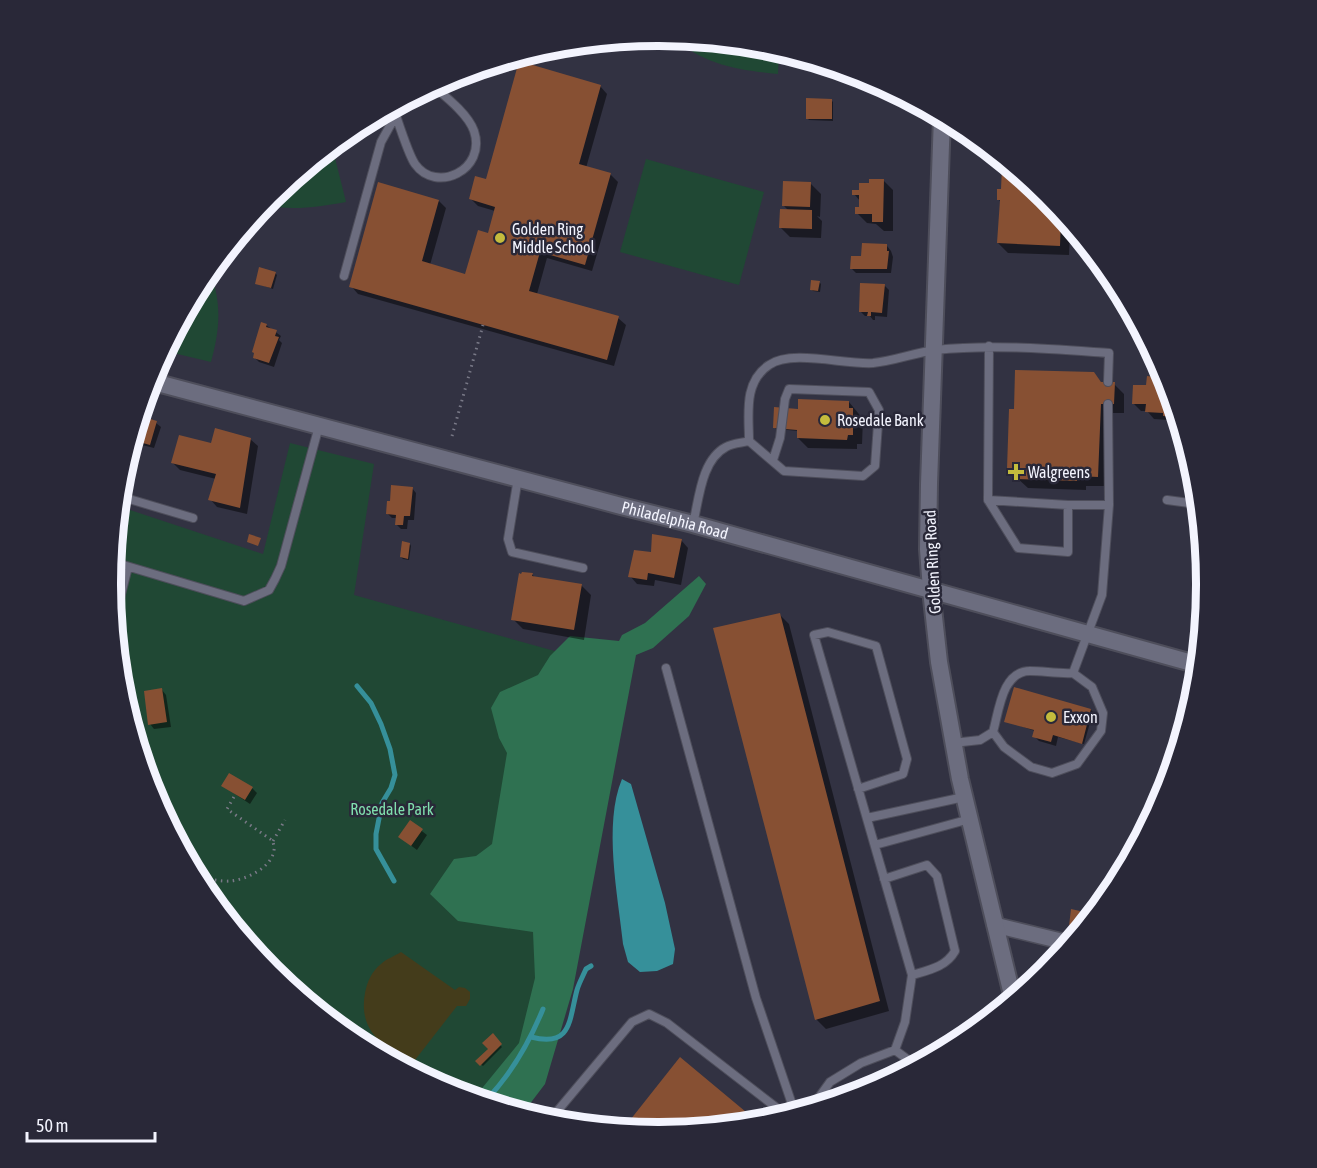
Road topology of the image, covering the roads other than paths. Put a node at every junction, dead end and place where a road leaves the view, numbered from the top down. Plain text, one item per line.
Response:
1 (441, 93) edge
2 (397, 115) edge
3 (392, 118) edge
4 (942, 128) edge
5 (344, 276) dead end
6 (989, 346) junction
7 (934, 350) junction
8 (1108, 382) dead end
9 (160, 384) edge
10 (1108, 404) dead end
11 (319, 426) junction
12 (749, 441) junction
13 (773, 460) junction
14 (518, 478) junction
15 (128, 499) edge
16 (988, 500) junction
17 (1167, 500) dead end
18 (1189, 503) edge
19 (1068, 505) junction
20 (1109, 505) junction
21 (193, 518) dead end
22 (693, 524) junction
23 (122, 565) edge
24 (128, 567) junction
25 (583, 568) dead end
26 (931, 590) junction
27 (121, 592) edge
28 (1086, 633) junction
29 (1190, 663) edge
30 (666, 668) dead end
31 (1073, 673) junction
32 (993, 732) junction
33 (953, 743) junction
34 (858, 789) junction
35 (964, 796) junction
36 (867, 818) junction
37 (970, 819) junction
38 (874, 845) junction
39 (884, 879) junction
40 (995, 924) junction
41 (1060, 942) edge
42 (912, 975) junction
43 (1011, 990) edge
44 (895, 1050) junction
45 (908, 1060) edge
46 (820, 1096) edge
47 (792, 1104) edge
48 (777, 1108) edge
49 (557, 1112) edge

1 - 2 lane
3 - 5 lane
4 - 7 main road, Golden Ring Road
6 - 7 lane
6 - 8 lane
6 - 16 lane
7 - 12 lane
7 - 26 main road, Golden Ring Road
9 - 11 main road, Philadelphia Road
10 - 20 lane
11 - 14 main road, Philadelphia Road
11 - 24 lane
12 - 13 lane
12 - 22 lane
13 - 13 lane
14 - 22 main road, Philadelphia Road
14 - 25 lane
15 - 21 lane
16 - 19 lane
16 - 19 lane
17 - 18 lane
19 - 20 lane
20 - 28 lane
22 - 26 main road, Philadelphia Road
23 - 24 lane
24 - 27 lane
26 - 28 main road, Philadelphia Road
26 - 33 main road, Golden Ring Road
28 - 29 main road, Philadelphia Road
28 - 31 lane
30 - 47 lane
31 - 32 lane
31 - 32 lane
32 - 33 lane
33 - 35 main road, Golden Ring Road
34 - 34 lane
34 - 36 lane
35 - 36 lane
35 - 37 main road, Golden Ring Road
36 - 38 lane
37 - 38 lane
37 - 40 main road, Golden Ring Road
38 - 39 lane
39 - 42 lane
39 - 42 lane
40 - 41 street
40 - 43 main road, Golden Ring Road
42 - 44 lane
44 - 45 lane
44 - 46 lane
48 - 49 lane

